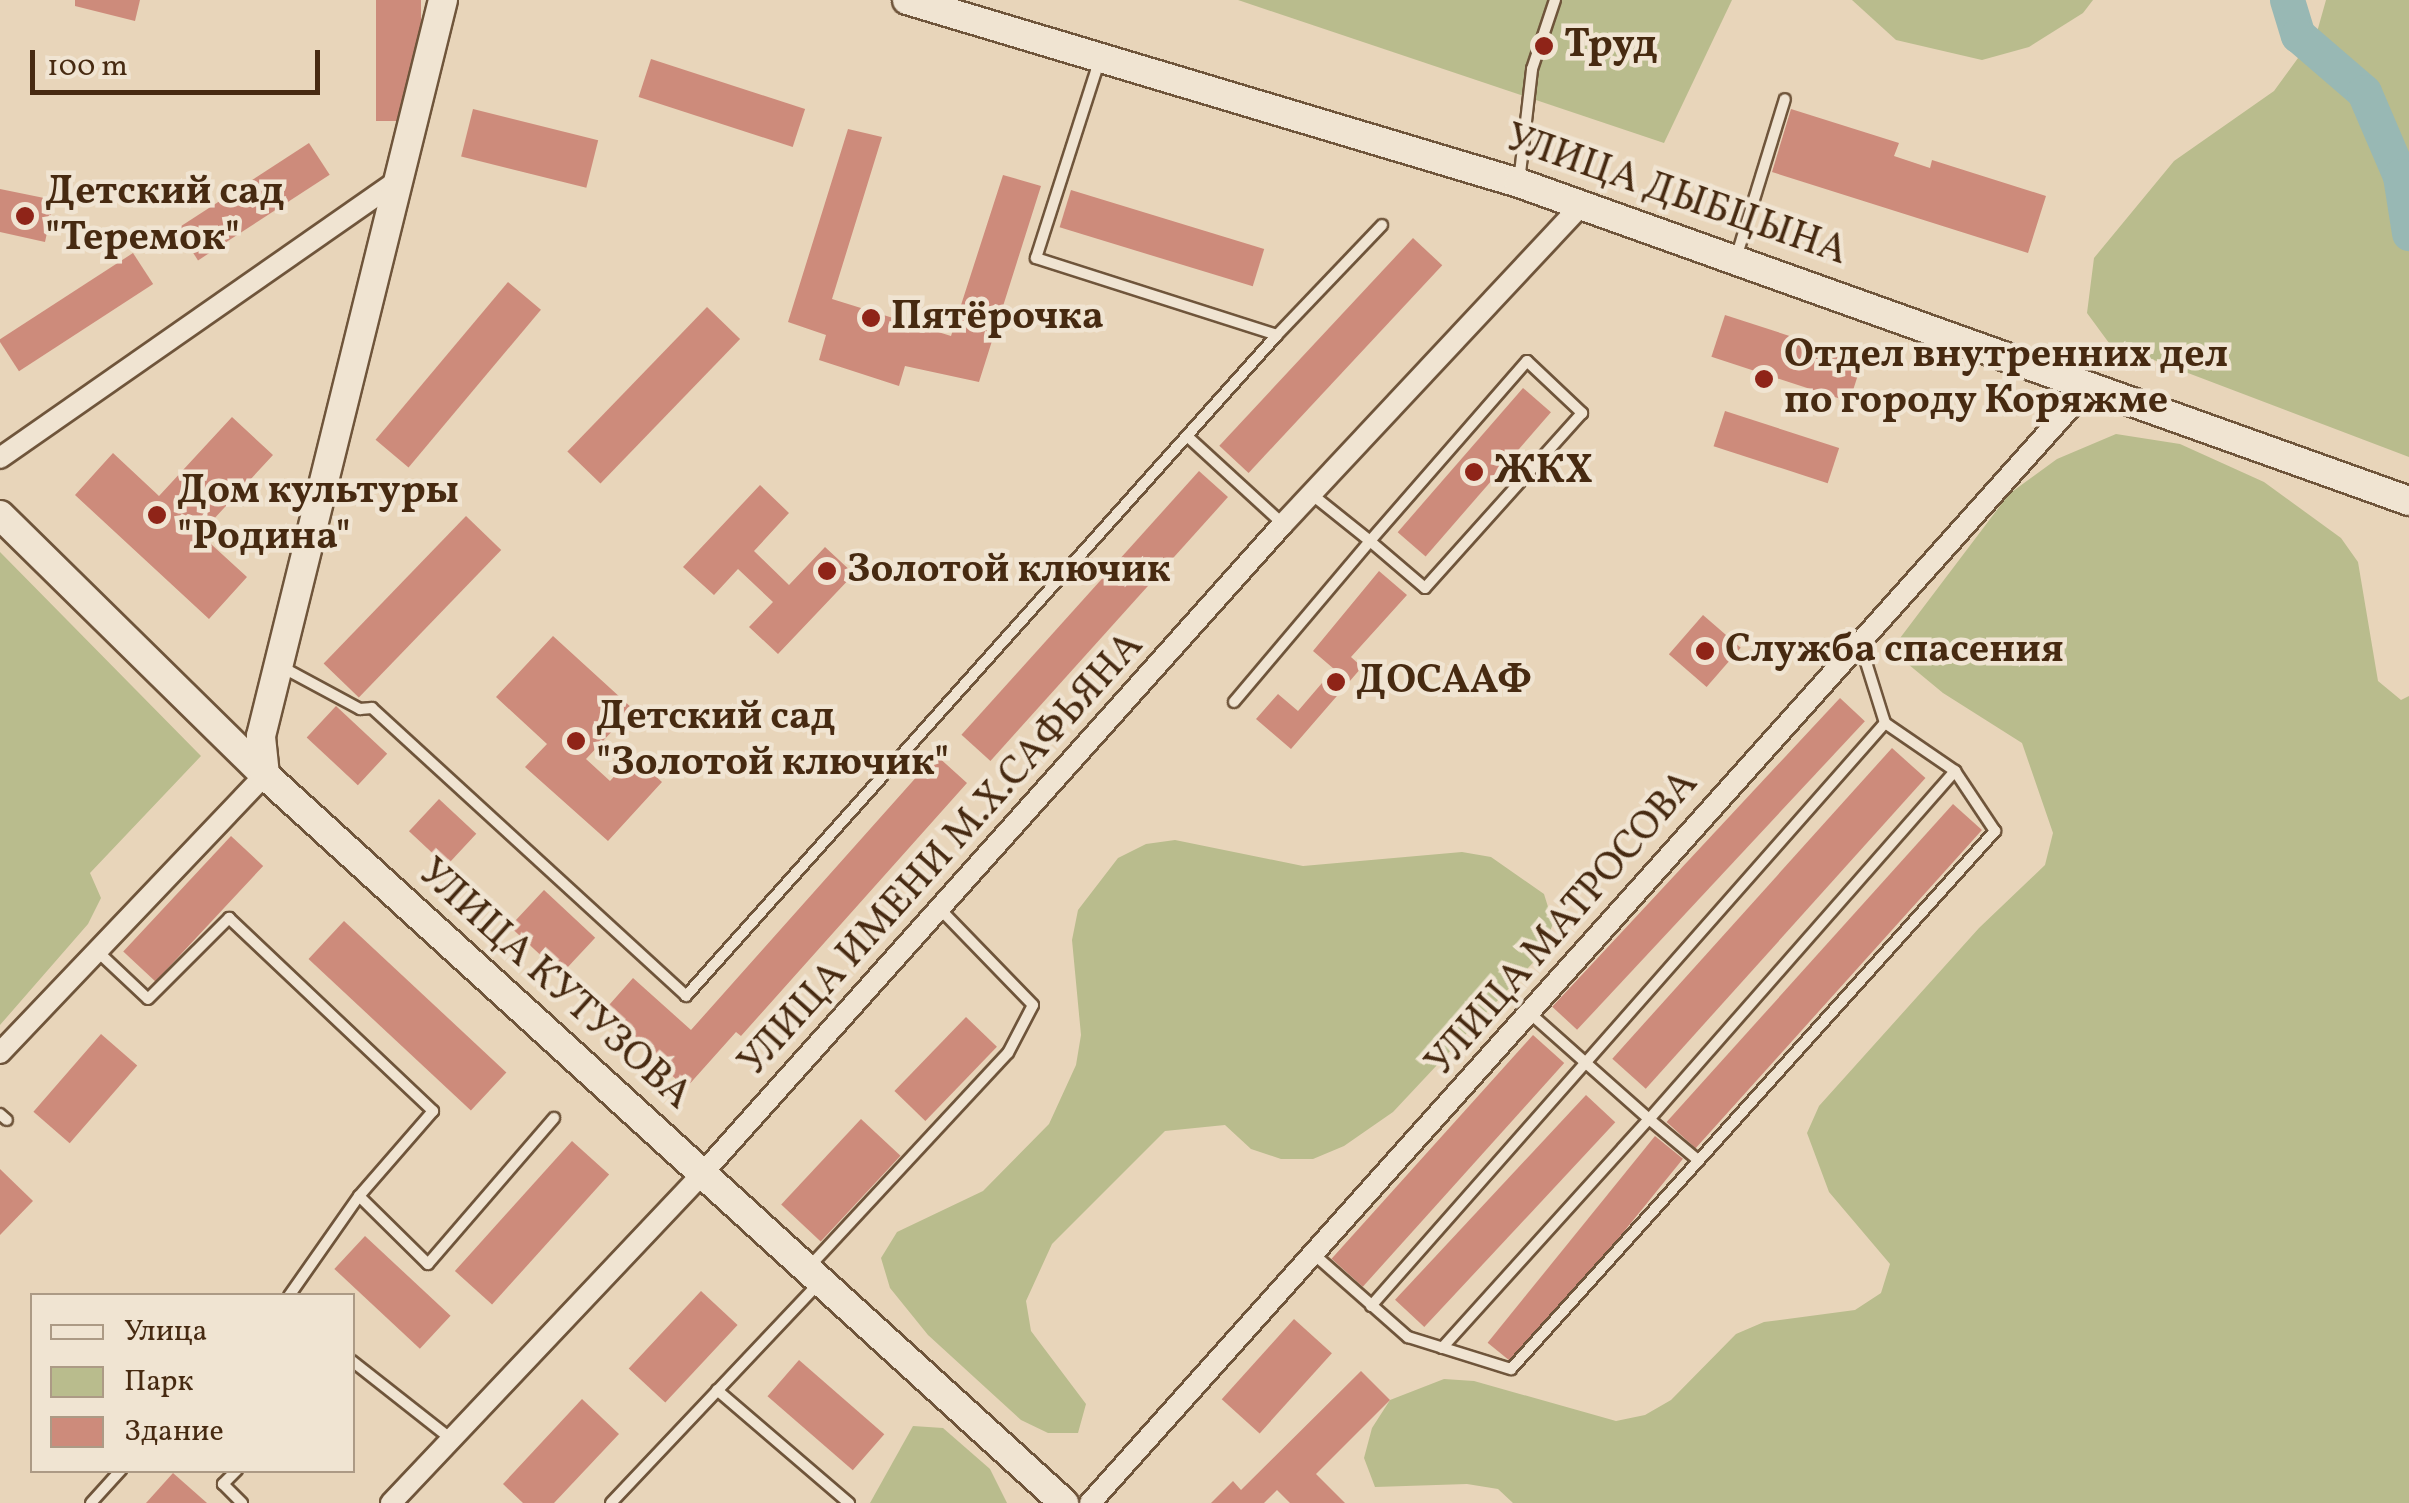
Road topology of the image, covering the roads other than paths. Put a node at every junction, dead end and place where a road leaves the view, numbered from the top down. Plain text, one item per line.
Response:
1 (443, 0) edge
2 (906, 0) edge
3 (1554, 0) edge
4 (1101, 56) junction
5 (1785, 98) dead end
6 (403, 177) junction
7 (1519, 184) junction
8 (1581, 206) junction
9 (1382, 224) dead end
10 (1735, 259) junction
11 (1277, 336) junction
12 (2087, 389) junction
13 (1187, 436) junction
14 (0, 458) edge
15 (1315, 497) junction
16 (2409, 501) edge
17 (0, 515) edge
18 (1284, 524) junction
19 (1370, 541) junction
20 (1858, 639) junction
21 (279, 666) junction
22 (1234, 702) dead end
23 (1886, 723) junction
24 (1955, 771) junction
25 (265, 776) junction
26 (940, 910) junction
27 (96, 950) junction
28 (1532, 1015) junction
29 (0, 1053) edge
30 (1586, 1062) junction
31 (554, 1118) dead end
32 (1649, 1119) junction
33 (1698, 1161) junction
34 (702, 1174) junction
35 (359, 1196) junction
36 (1316, 1256) junction
37 (812, 1277) junction
38 (295, 1293) edge
39 (1371, 1306) junction
40 (1442, 1348) junction
41 (355, 1364) edge
42 (718, 1390) junction
43 (452, 1439) junction
44 (119, 1473) edge
45 (234, 1473) edge
46 (98, 1500) edge
47 (242, 1503) edge
48 (390, 1503) edge
49 (610, 1503) edge
50 (848, 1503) edge
51 (1064, 1503) edge
52 (1090, 1503) edge

1 - 6 street
2 - 4 street, УЛИЦА ДЫБЦЫНА
3 - 7 lane
4 - 7 street, УЛИЦА ДЫБЦЫНА
4 - 11 lane
5 - 10 lane
6 - 14 street
6 - 21 street
7 - 8 street, УЛИЦА ДЫБЦЫНА
8 - 10 street, УЛИЦА ДЫБЦЫНА
8 - 15 street, УЛИЦА ИМЕНИ М.Х.САФЬЯНА
9 - 11 lane
10 - 12 street, УЛИЦА ДЫБЦЫНА
11 - 13 lane
12 - 16 street, УЛИЦА ДЫБЦЫНА
12 - 20 street, УЛИЦА МАТРОСОВА
13 - 18 lane
13 - 21 lane
15 - 18 street, УЛИЦА ИМЕНИ М.Х.САФЬЯНА
15 - 19 lane
17 - 25 street, УЛИЦА КУТУЗОВА
18 - 26 street, УЛИЦА ИМЕНИ М.Х.САФЬЯНА
19 - 19 lane
19 - 22 lane
20 - 23 lane
20 - 28 street, УЛИЦА МАТРОСОВА
21 - 25 street
23 - 24 lane
23 - 30 lane
24 - 32 lane
24 - 33 lane
25 - 27 street
25 - 34 street, УЛИЦА КУТУЗОВА
26 - 34 street, УЛИЦА ИМЕНИ М.Х.САФЬЯНА
26 - 37 lane
27 - 29 street
27 - 35 lane
28 - 30 lane
28 - 36 street, УЛИЦА МАТРОСОВА
30 - 32 lane
30 - 39 lane
31 - 35 lane
32 - 33 lane
32 - 40 lane
33 - 40 lane
34 - 37 street, УЛИЦА КУТУЗОВА
34 - 43 street, УЛИЦА ИМЕНИ М.Х.САФЬЯНА
35 - 38 lane
36 - 39 lane
36 - 52 street, УЛИЦА МАТРОСОВА
37 - 42 lane
37 - 51 street, УЛИЦА КУТУЗОВА
39 - 40 lane
41 - 43 lane
42 - 49 lane
42 - 50 lane
43 - 48 street, УЛИЦА ИМЕНИ М.Х.САФЬЯНА
44 - 46 lane
45 - 47 lane

